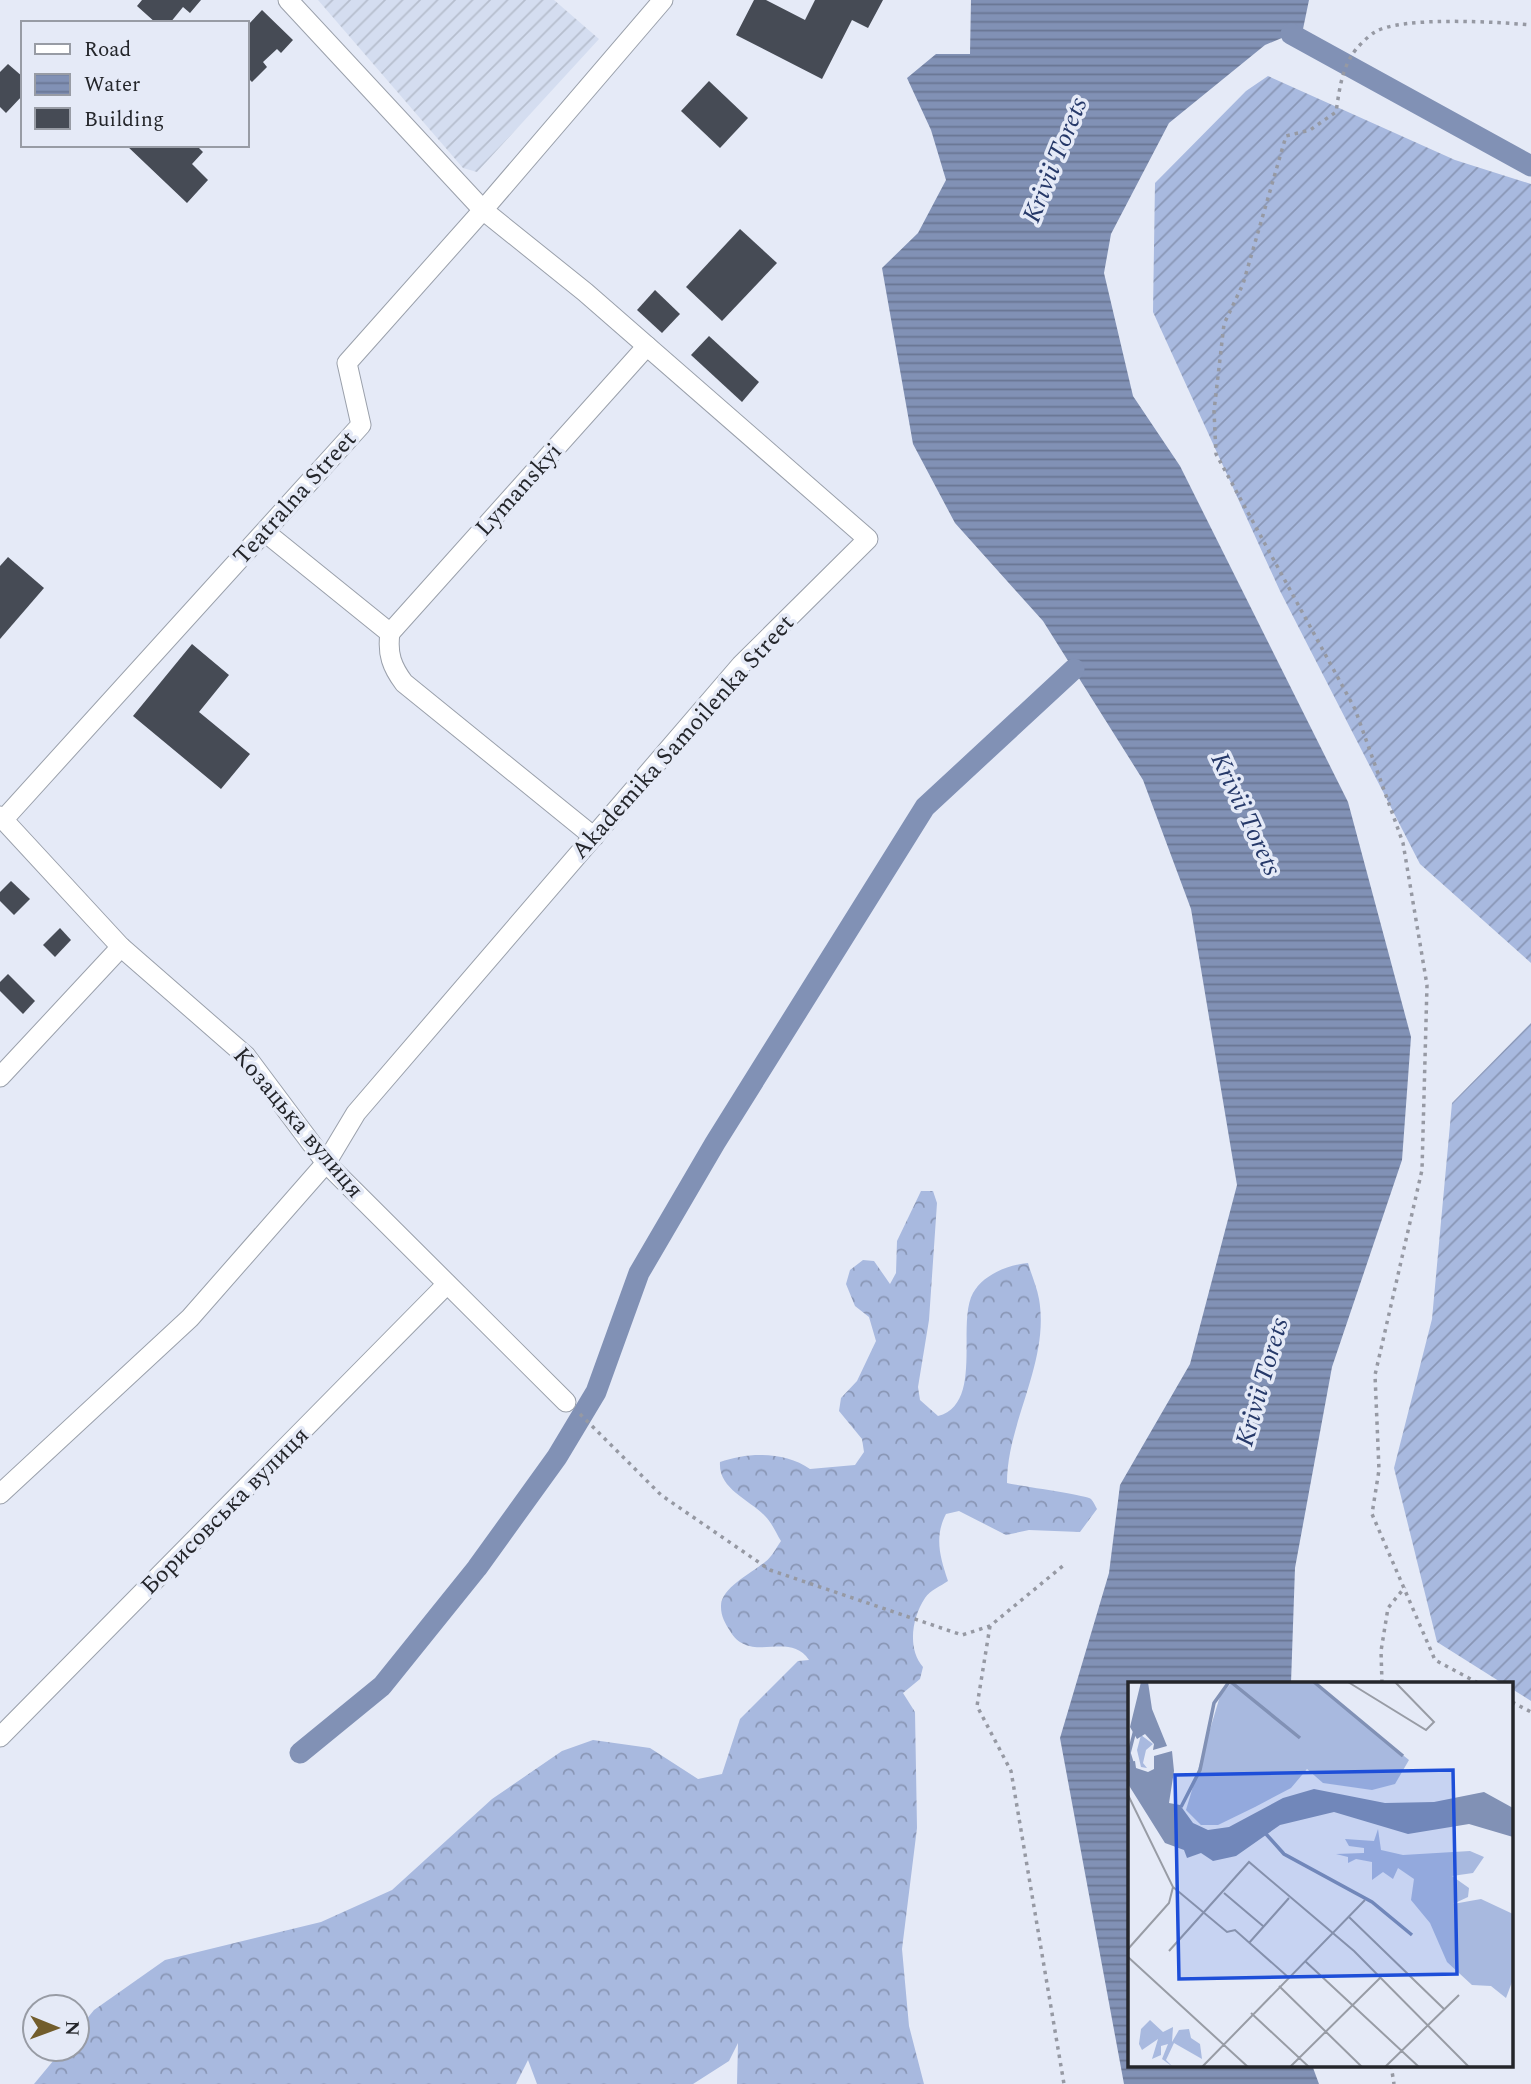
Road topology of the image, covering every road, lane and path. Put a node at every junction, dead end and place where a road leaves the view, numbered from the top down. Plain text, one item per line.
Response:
1 (288, 0) edge
2 (663, 0) edge
3 (1531, 25) edge
4 (483, 210) junction
5 (647, 346) junction
6 (265, 532) junction
7 (390, 633) junction
8 (2, 818) edge
9 (594, 837) junction
10 (121, 947) junction
11 (0, 1077) edge
12 (326, 1163) junction
13 (447, 1284) junction
14 (570, 1406) joint
15 (0, 1494) edge
16 (1064, 1565) dead end
17 (1406, 1586) junction
18 (990, 1626) junction
19 (1382, 1682) edge
20 (1476, 1682) edge
21 (1514, 1703) edge
22 (1531, 1712) edge
23 (0, 1737) edge
24 (1391, 2066) edge
25 (1064, 2084) edge
26 (1394, 2084) edge

1 - 4 street, Akademika Samoilenka Street
2 - 4 street, Teatralna Street
3 - 17 path
4 - 5 street, Akademika Samoilenka Street
4 - 6 street, Teatralna Street
5 - 7 street, Lymanskyi
5 - 9 street, Akademika Samoilenka Street
6 - 7 street
6 - 8 street, Teatralna Street
7 - 9 street
8 - 10 street, Козацька вулиця
9 - 12 street, Akademika Samoilenka Street
10 - 11 street
10 - 12 street, Козацька вулиця
12 - 13 street, Козацька вулиця
12 - 15 street, Akademika Samoilenka Street
13 - 14 street, Козацька вулиця
13 - 23 street, Борисовська вулиця
14 - 18 path
16 - 18 path
17 - 19 path
17 - 20 path
18 - 25 path
21 - 22 path
24 - 26 path

